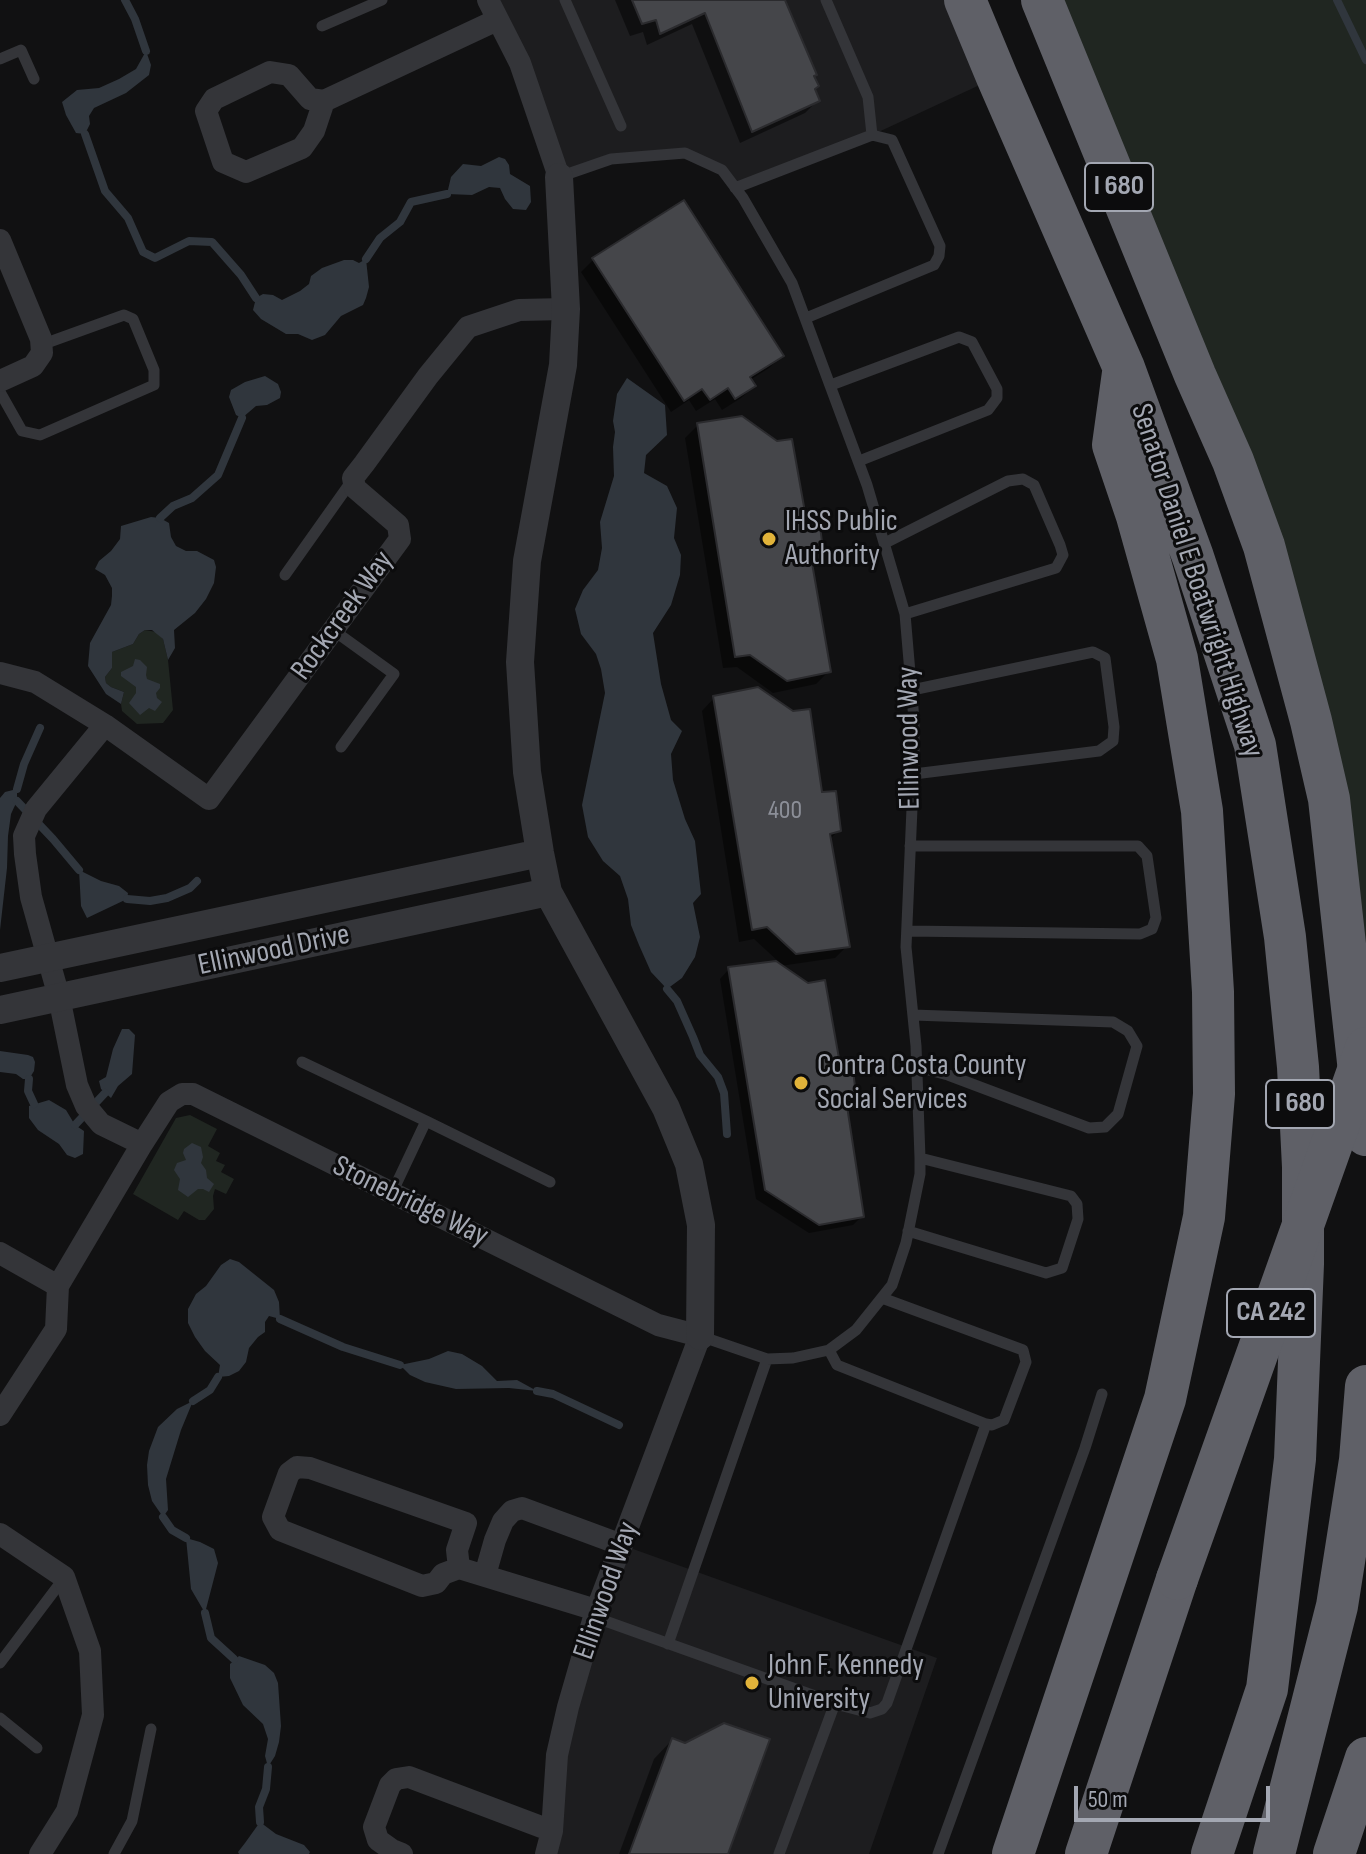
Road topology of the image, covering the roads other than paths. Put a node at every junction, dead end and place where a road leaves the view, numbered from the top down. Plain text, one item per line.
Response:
1 (382, 0) edge
2 (565, 0) edge
3 (826, 0) edge
4 (965, 0) edge
5 (1042, 0) edge
6 (493, 6) edge
7 (322, 26) dead end
8 (0, 59) edge
9 (34, 79) dead end
10 (324, 101) junction
11 (621, 126) dead end
12 (872, 135) junction
13 (559, 177) junction
14 (735, 188) junction
15 (0, 240) edge
16 (566, 309) junction
17 (806, 318) junction
18 (41, 345) junction
19 (1124, 368) junction
20 (0, 381) edge
21 (831, 385) junction
22 (0, 392) edge
23 (859, 461) junction
24 (353, 478) junction
25 (885, 543) junction
26 (285, 575) dead end
27 (905, 614) junction
28 (333, 630) junction
29 (0, 673) edge
30 (912, 690) junction
31 (105, 725) junction
32 (341, 747) dead end
33 (914, 774) junction
34 (910, 846) junction
35 (540, 853) junction
36 (548, 892) junction
37 (907, 931) junction
38 (47, 957) junction
39 (0, 968) edge
40 (59, 997) junction
41 (0, 1010) edge
42 (913, 1015) junction
43 (1366, 1048) edge
44 (302, 1062) dead end
45 (917, 1067) junction
46 (426, 1121) junction
47 (1366, 1135) edge
48 (142, 1144) junction
49 (920, 1158) junction
50 (550, 1182) dead end
51 (392, 1193) junction
52 (908, 1231) junction
53 (0, 1253) edge
54 (58, 1286) junction
55 (882, 1298) junction
56 (700, 1336) junction
57 (829, 1350) junction
58 (767, 1359) junction
59 (1366, 1386) edge
60 (1102, 1394) dead end
61 (0, 1415) edge
62 (986, 1424) junction
63 (0, 1534) edge
64 (622, 1545) junction
65 (459, 1568) junction
66 (485, 1575) junction
67 (64, 1577) junction
68 (595, 1614) junction
69 (668, 1644) junction
70 (0, 1663) edge
71 (835, 1703) junction
72 (0, 1718) edge
73 (151, 1729) dead end
74 (37, 1748) dead end
75 (1366, 1758) edge
76 (552, 1831) junction
77 (46, 1852) edge
78 (114, 1854) edge
79 (402, 1854) edge
80 (546, 1854) edge
81 (779, 1854) edge
82 (938, 1854) edge
83 (1013, 1854) edge
84 (1086, 1854) edge
85 (1212, 1854) edge
86 (1274, 1854) edge
87 (1334, 1854) edge

1 - 7 lane
2 - 11 lane
3 - 12 lane
4 - 19 highway, Senator Daniel E Boatwright Highway / I 680
5 - 47 highway, I 680
6 - 10 street
6 - 13 street, Ellinwood Way
8 - 9 lane
10 - 10 street
12 - 14 lane
12 - 17 lane
13 - 14 lane, Ellinwood Way
13 - 16 street, Ellinwood Way
14 - 17 lane, Ellinwood Way
15 - 18 street
16 - 24 street
16 - 35 street, Ellinwood Way
17 - 21 lane, Ellinwood Way
18 - 20 street
18 - 22 lane
19 - 83 highway
19 - 85 highway, Senator Daniel E Boatwright Highway / I 680
21 - 23 lane, Ellinwood Way
21 - 23 lane
23 - 25 lane, Ellinwood Way
24 - 26 lane
24 - 28 street, Rockcreek Way
25 - 27 lane, Ellinwood Way
25 - 27 lane
27 - 30 lane, Ellinwood Way
28 - 31 street, Rockcreek Way
28 - 32 lane
29 - 31 street
30 - 33 lane, Ellinwood Way
30 - 33 lane
31 - 38 street
33 - 34 lane, Ellinwood Way
34 - 37 lane, Ellinwood Way
34 - 37 lane
35 - 36 street, Ellinwood Way
35 - 38 street, Ellinwood Drive
36 - 40 street, Ellinwood Drive
36 - 56 street, Ellinwood Way
37 - 42 lane, Ellinwood Way
38 - 39 street, Ellinwood Drive
38 - 40 street
40 - 41 street, Ellinwood Drive
40 - 48 street
42 - 45 lane, Ellinwood Way
42 - 45 lane
43 - 84 highway, CA 242, bridge
44 - 46 lane
45 - 49 lane, Ellinwood Way
46 - 50 lane
46 - 51 lane
48 - 51 street, Stonebridge Way
48 - 54 street, Stonebridge Way
49 - 52 lane, Ellinwood Way
49 - 52 lane
51 - 56 street, Stonebridge Way
52 - 55 lane, Ellinwood Way
53 - 54 street
54 - 61 street, Stonebridge Way
55 - 57 lane, Ellinwood Way
55 - 62 lane
56 - 58 lane, Ellinwood Way
56 - 64 street, Ellinwood Way
57 - 58 lane, Ellinwood Way
57 - 62 lane
58 - 69 lane
59 - 86 highway
60 - 82 lane
62 - 71 lane
63 - 67 street
64 - 66 street
64 - 68 street, Ellinwood Way
65 - 65 street
65 - 66 street
66 - 68 street
67 - 70 lane
67 - 77 street
68 - 69 lane
68 - 76 street, Ellinwood Way
69 - 71 lane
71 - 81 lane
72 - 74 lane
73 - 78 lane
75 - 87 highway
76 - 79 street
76 - 80 street, Ellinwood Way

